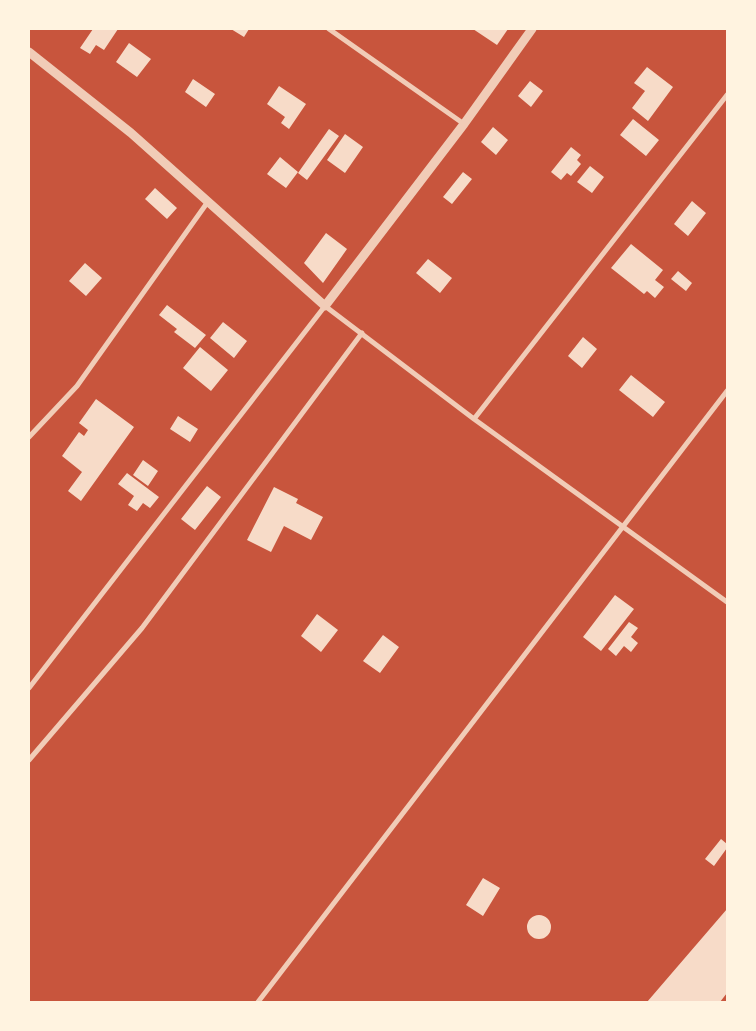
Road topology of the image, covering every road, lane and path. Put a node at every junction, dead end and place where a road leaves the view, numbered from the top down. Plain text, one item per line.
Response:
1 (329, 29) edge
2 (532, 29) edge
3 (29, 52) edge
4 (727, 95) edge
5 (464, 124) junction
6 (207, 203) junction
7 (325, 306) junction
8 (362, 333) junction
9 (727, 391) edge
10 (474, 419) junction
11 (29, 437) edge
12 (623, 527) junction
13 (727, 602) edge
14 (29, 688) edge
15 (29, 760) edge
16 (258, 1002) edge

1 - 5 street
2 - 5 street
3 - 6 street
4 - 10 street
5 - 7 street
6 - 7 street
6 - 11 street
7 - 8 street
7 - 14 street
8 - 10 street
8 - 15 street
9 - 12 street
10 - 12 street
12 - 13 street
12 - 16 street

